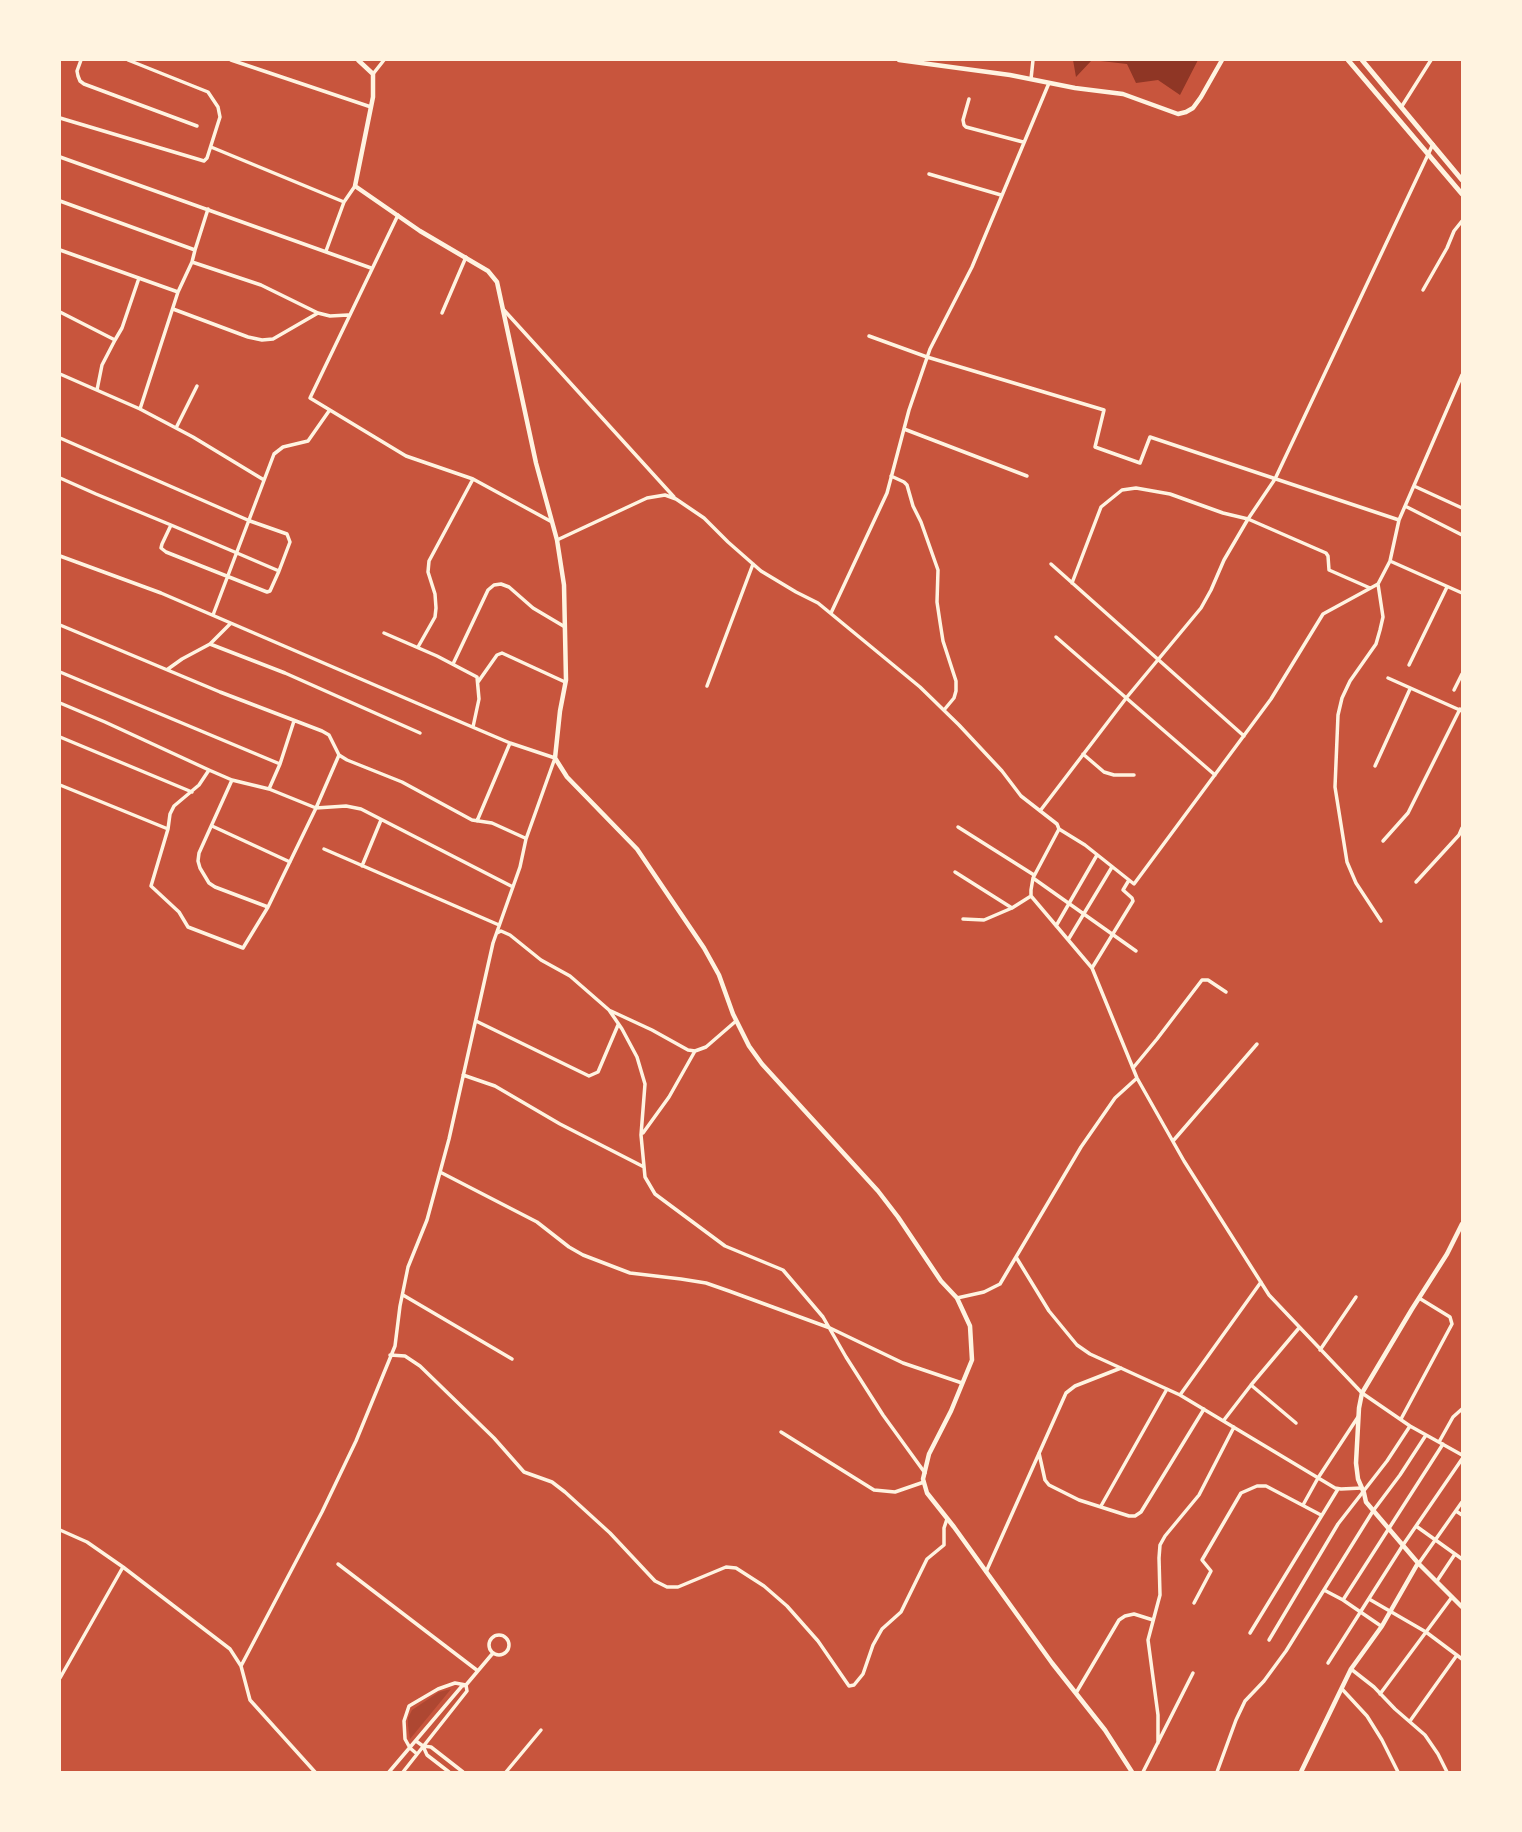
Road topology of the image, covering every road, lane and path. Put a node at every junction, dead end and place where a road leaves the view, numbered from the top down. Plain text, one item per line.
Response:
1 (81, 60) edge
2 (128, 60) edge
3 (231, 60) edge
4 (358, 60) edge
5 (384, 60) edge
6 (899, 60) edge
7 (1033, 60) edge
8 (1222, 60) edge
9 (1348, 60) edge
10 (1362, 60) edge
11 (1431, 60) edge
12 (242, 61) edge
13 (913, 61) edge
14 (373, 74) junction
15 (1031, 79) junction
16 (1049, 83) junction
17 (969, 99) dead end
18 (1402, 106) junction
19 (371, 107) junction
20 (60, 118) edge
21 (197, 126) dead end
22 (1024, 143) junction
23 (1433, 144) junction
24 (211, 147) junction
25 (1428, 154) junction
26 (60, 157) edge
27 (929, 174) dead end
28 (1462, 180) edge
29 (355, 186) junction
30 (1462, 194) edge
31 (1002, 195) junction
32 (60, 201) edge
33 (344, 202) junction
34 (208, 209) junction
35 (398, 215) junction
36 (1462, 221) edge
37 (60, 250) edge
38 (195, 250) junction
39 (326, 251) junction
40 (466, 257) junction
41 (192, 261) junction
42 (371, 269) junction
43 (139, 278) junction
44 (1423, 290) dead end
45 (178, 292) junction
46 (502, 308) junction
47 (173, 309) junction
48 (60, 312) edge
49 (318, 313) junction
50 (442, 313) dead end
51 (348, 315) junction
52 (869, 336) dead end
53 (115, 340) junction
54 (927, 357) junction
55 (60, 374) edge
56 (1462, 375) edge
57 (197, 386) dead end
58 (97, 390) junction
59 (140, 410) junction
60 (329, 411) junction
61 (176, 428) junction
62 (904, 429) junction
63 (60, 438) edge
64 (891, 476) junction
65 (1027, 476) dead end
66 (60, 478) edge
67 (472, 479) junction
68 (1275, 479) junction
69 (264, 480) junction
70 (1414, 486) junction
71 (676, 499) junction
72 (1405, 506) junction
73 (1462, 508) edge
74 (1248, 519) junction
75 (1399, 520) junction
76 (250, 521) junction
77 (552, 523) junction
78 (171, 525) junction
79 (1462, 535) edge
80 (557, 540) junction
81 (237, 553) junction
82 (60, 556) edge
83 (1390, 561) junction
84 (753, 564) junction
85 (1051, 564) dead end
86 (279, 571) junction
87 (228, 577) junction
88 (1072, 583) junction
89 (1378, 583) junction
90 (1447, 587) junction
91 (1370, 588) junction
92 (1462, 593) edge
93 (830, 614) junction
94 (213, 615) junction
95 (231, 623) junction
96 (60, 625) edge
97 (565, 627) junction
98 (384, 633) dead end
99 (1056, 637) dead end
100 (210, 644) junction
101 (418, 647) junction
102 (1159, 659) junction
103 (453, 664) junction
104 (1409, 665) dead end
105 (167, 669) junction
106 (60, 672) edge
107 (1462, 674) edge
108 (1388, 678) dead end
109 (478, 682) junction
110 (565, 682) junction
111 (706, 687) dead end
112 (1410, 689) junction
113 (1454, 690) dead end
114 (1127, 697) junction
115 (60, 703) edge
116 (944, 710) junction
117 (1461, 710) edge
118 (294, 721) junction
119 (473, 727) junction
120 (420, 733) dead end
121 (1244, 736) junction
122 (60, 737) edge
123 (510, 743) junction
124 (1083, 754) junction
125 (339, 755) junction
126 (555, 758) junction
127 (280, 764) junction
128 (1375, 766) dead end
129 (209, 771) junction
130 (1134, 775) dead end
131 (1215, 775) junction
132 (232, 780) junction
133 (60, 785) edge
134 (269, 789) junction
135 (192, 792) junction
136 (316, 808) junction
137 (1040, 811) junction
138 (381, 820) junction
139 (477, 821) junction
140 (212, 826) junction
141 (958, 827) dead end
142 (1462, 828) edge
143 (168, 829) junction
144 (1059, 829) junction
145 (526, 838) junction
146 (1383, 841) dead end
147 (324, 849) dead end
148 (1097, 855) junction
149 (290, 862) junction
150 (362, 866) junction
151 (1112, 867) junction
152 (955, 872) dead end
153 (1033, 877) junction
154 (1129, 880) junction
155 (1416, 882) dead end
156 (513, 887) junction
157 (1031, 896) junction
158 (1070, 904) junction
159 (268, 907) junction
160 (1012, 908) junction
161 (1084, 914) junction
162 (963, 919) dead end
163 (1381, 920) dead end
164 (499, 925) junction
165 (1056, 926) junction
166 (497, 933) junction
167 (1112, 933) junction
168 (1068, 940) junction
169 (1136, 951) dead end
170 (1092, 968) junction
171 (1226, 992) dead end
172 (609, 1010) junction
173 (476, 1021) junction
174 (736, 1021) junction
175 (619, 1024) junction
176 (1257, 1044) dead end
177 (695, 1051) junction
178 (1133, 1068) junction
179 (463, 1075) junction
180 (1137, 1078) junction
181 (641, 1135) junction
182 (1173, 1141) junction
183 (645, 1167) junction
184 (440, 1172) junction
185 (1462, 1224) edge
186 (1016, 1257) junction
187 (1261, 1282) junction
188 (403, 1295) junction
189 (1356, 1297) dead end
190 (957, 1298) junction
191 (1419, 1298) junction
192 (830, 1328) junction
193 (1300, 1328) junction
194 (1320, 1350) junction
195 (390, 1355) junction
196 (512, 1359) dead end
197 (1121, 1367) junction
198 (962, 1384) junction
199 (1251, 1385) junction
200 (1167, 1389) junction
201 (1362, 1393) junction
202 (1180, 1395) junction
203 (1204, 1409) junction
204 (1462, 1409) edge
205 (1359, 1415) junction
206 (1400, 1419) junction
207 (1224, 1420) junction
208 (1296, 1423) dead end
209 (1410, 1426) junction
210 (1234, 1427) junction
211 (780, 1432) dead end
212 (1426, 1435) junction
213 (1441, 1443) junction
214 (1039, 1451) junction
215 (1462, 1457) edge
216 (925, 1473) junction
217 (1318, 1478) junction
218 (924, 1482) junction
219 (1338, 1489) junction
220 (1363, 1491) junction
221 (1462, 1502) edge
222 (1303, 1506) junction
223 (1101, 1507) junction
224 (1373, 1511) junction
225 (1456, 1511) junction
226 (1321, 1515) junction
227 (1462, 1516) edge
228 (947, 1519) junction
229 (1416, 1526) junction
230 (1389, 1529) junction
231 (60, 1530) edge
232 (1436, 1539) junction
233 (1403, 1545) junction
234 (1455, 1553) junction
235 (1462, 1559) edge
236 (1418, 1563) junction
237 (338, 1564) dead end
238 (123, 1567) junction
239 (986, 1572) junction
240 (1437, 1581) junction
241 (1324, 1590) junction
242 (1453, 1597) junction
243 (1462, 1598) edge
244 (1343, 1600) junction
245 (1368, 1600) junction
246 (1194, 1603) dead end
247 (1461, 1605) edge
248 (1391, 1611) junction
249 (1361, 1612) junction
250 (1153, 1620) junction
251 (1382, 1626) junction
252 (1426, 1632) junction
253 (1250, 1633) dead end
254 (1269, 1640) dead end
255 (493, 1653) junction
256 (1457, 1655) junction
257 (1462, 1659) edge
258 (1328, 1663) dead end
259 (241, 1666) junction
260 (1351, 1669) junction
261 (478, 1671) junction
262 (1193, 1673) dead end
263 (60, 1678) edge
264 (466, 1685) junction
265 (1342, 1689) junction
266 (1076, 1693) junction
267 (1380, 1694) junction
268 (1410, 1721) junction
269 (541, 1730) dead end
270 (416, 1741) junction
271 (1158, 1744) junction
272 (423, 1746) junction
273 (410, 1748) junction
274 (417, 1755) junction
275 (316, 1773) edge
276 (389, 1773) edge
277 (402, 1773) edge
278 (449, 1773) edge
279 (463, 1773) edge
280 (506, 1773) edge
281 (1132, 1773) edge
282 (1143, 1773) edge
283 (1217, 1773) edge
284 (1301, 1773) edge
285 (1398, 1773) edge
286 (1447, 1773) edge

1 - 21 street
2 - 24 street
3 - 12 street
4 - 14 street
5 - 14 street
6 - 13 street
7 - 15 street
8 - 16 street
9 - 25 highway
10 - 18 highway
11 - 18 street
12 - 19 street
13 - 15 street
14 - 19 street
15 - 16 street
16 - 22 street
17 - 22 street
18 - 23 highway
19 - 29 street
20 - 24 street
22 - 31 street
23 - 25 street
23 - 28 highway
24 - 33 street
25 - 30 highway
25 - 68 street
26 - 34 street
27 - 31 street
29 - 33 street
29 - 35 street
31 - 54 street
32 - 38 street
33 - 39 street
34 - 38 street
34 - 39 street
35 - 40 street
35 - 42 street
36 - 44 street
37 - 43 street
38 - 41 street
39 - 42 street
40 - 46 street
40 - 50 street
41 - 45 street
41 - 49 street
42 - 51 street
43 - 45 street
43 - 53 street
45 - 47 street
46 - 71 street
46 - 77 street
47 - 49 street
47 - 59 street
48 - 53 street
49 - 51 street
51 - 60 street
52 - 54 street
53 - 58 street
54 - 62 street
54 - 68 street
55 - 58 street
56 - 70 street
57 - 61 street
58 - 59 street
59 - 61 street
60 - 67 street
60 - 69 street
61 - 69 street
62 - 64 street
62 - 65 street
63 - 76 street
64 - 93 street
64 - 116 street
66 - 78 street
67 - 77 street
67 - 101 street
68 - 74 street
68 - 75 street
69 - 76 street
70 - 72 street
70 - 73 street
71 - 80 street
71 - 84 street
72 - 75 street
72 - 79 street
74 - 88 street
74 - 91 street
74 - 102 street
75 - 83 street
76 - 81 street
76 - 86 street
77 - 80 street
78 - 81 street
78 - 87 street
80 - 97 street
81 - 86 street
81 - 87 street
82 - 94 street
83 - 89 street
83 - 90 street
84 - 93 street
84 - 111 street
85 - 88 street
86 - 87 street
87 - 94 street
88 - 102 street
89 - 91 street
89 - 163 street
90 - 92 street
90 - 104 street
91 - 121 street
93 - 116 street
94 - 95 street
95 - 100 street
95 - 119 street
96 - 105 street
97 - 103 street
97 - 110 street
98 - 101 street
99 - 114 street
100 - 105 street
100 - 120 street
101 - 103 street
102 - 114 street
102 - 121 street
103 - 109 street
105 - 118 street
106 - 127 street
107 - 113 street
108 - 112 street
109 - 110 street
109 - 119 street
110 - 126 street
112 - 117 street
112 - 128 street
114 - 124 street
114 - 131 street
115 - 129 street
116 - 137 street
117 - 146 street
118 - 125 street
118 - 127 street
119 - 123 street
121 - 131 street
122 - 135 street
123 - 126 street
123 - 139 street
124 - 130 street
124 - 137 street
125 - 136 street
125 - 139 street
126 - 145 street
126 - 174 street
127 - 134 street
129 - 132 street
129 - 135 street
131 - 154 street
132 - 134 street
132 - 140 street
133 - 143 street
134 - 136 street
135 - 143 street
136 - 138 street
136 - 149 street
137 - 144 street
138 - 150 street
138 - 156 street
139 - 145 street
140 - 149 street
140 - 159 street
141 - 153 street
142 - 155 street
143 - 159 street
144 - 148 street
144 - 153 street
145 - 156 street
147 - 150 street
148 - 151 street
148 - 158 street
149 - 159 street
150 - 164 street
151 - 154 street
151 - 161 street
152 - 160 street
153 - 157 street
153 - 158 street
154 - 167 street
156 - 164 street
157 - 160 street
157 - 165 street
158 - 161 street
158 - 165 street
160 - 162 street
161 - 167 street
161 - 168 street
164 - 166 street
165 - 168 street
166 - 172 street
166 - 173 street
167 - 169 street
167 - 170 street
168 - 170 street
170 - 178 street
171 - 178 street
172 - 175 street
172 - 177 street
173 - 175 street
173 - 179 street
174 - 177 street
174 - 190 street
175 - 181 street
176 - 182 street
177 - 181 street
178 - 180 street
179 - 183 street
179 - 184 street
180 - 182 street
180 - 186 street
181 - 183 street
182 - 187 street
183 - 192 street
184 - 188 street
184 - 192 street
185 - 191 street
186 - 190 street
186 - 197 street
187 - 193 street
187 - 202 street
188 - 195 street
188 - 196 street
189 - 194 street
190 - 198 street
191 - 201 street
191 - 206 street
192 - 198 street
192 - 216 street
193 - 194 street
193 - 199 street
194 - 201 street
195 - 228 street
195 - 259 street
197 - 200 street
197 - 214 street
198 - 216 street
199 - 207 street
199 - 208 street
200 - 202 street
200 - 223 street
201 - 205 street
201 - 206 street
202 - 203 street
203 - 207 street
203 - 223 street
204 - 213 street
205 - 217 street
205 - 220 street
206 - 209 street
207 - 210 street
209 - 212 street
209 - 220 street
210 - 217 street
210 - 250 street
211 - 218 street
212 - 213 street
212 - 224 street
213 - 215 street
213 - 230 street
214 - 223 street
214 - 239 street
215 - 229 street
216 - 218 street
217 - 219 street
217 - 222 street
218 - 228 street
219 - 220 street
219 - 226 street
220 - 224 street
220 - 254 street
221 - 225 street
222 - 226 street
222 - 246 street
224 - 230 street
224 - 241 street
225 - 227 street
225 - 232 street
226 - 253 street
228 - 239 street
229 - 232 street
229 - 233 street
230 - 233 street
230 - 244 street
231 - 238 street
232 - 234 street
232 - 236 street
233 - 236 street
233 - 245 street
234 - 235 street
234 - 240 street
236 - 240 street
236 - 248 street
237 - 261 street
238 - 259 street
238 - 263 street
239 - 266 street
240 - 242 street
241 - 244 street
241 - 283 street
242 - 247 street
242 - 252 street
243 - 247 street
244 - 249 street
245 - 248 street
245 - 249 street
248 - 251 street
248 - 252 street
249 - 251 street
249 - 258 street
250 - 266 street
250 - 271 street
251 - 260 street
252 - 256 street
252 - 267 street
255 - 255 street
255 - 261 street
256 - 257 street
256 - 268 street
259 - 275 street
260 - 265 street
260 - 267 street
261 - 264 street
262 - 271 street
264 - 270 street
264 - 272 street
264 - 273 street
265 - 284 street
265 - 285 street
266 - 281 street
267 - 268 street
268 - 286 street
269 - 280 street
270 - 272 street
270 - 273 street
271 - 282 street
272 - 274 street
272 - 278 street
272 - 279 street
273 - 274 street
273 - 276 street
274 - 277 street

